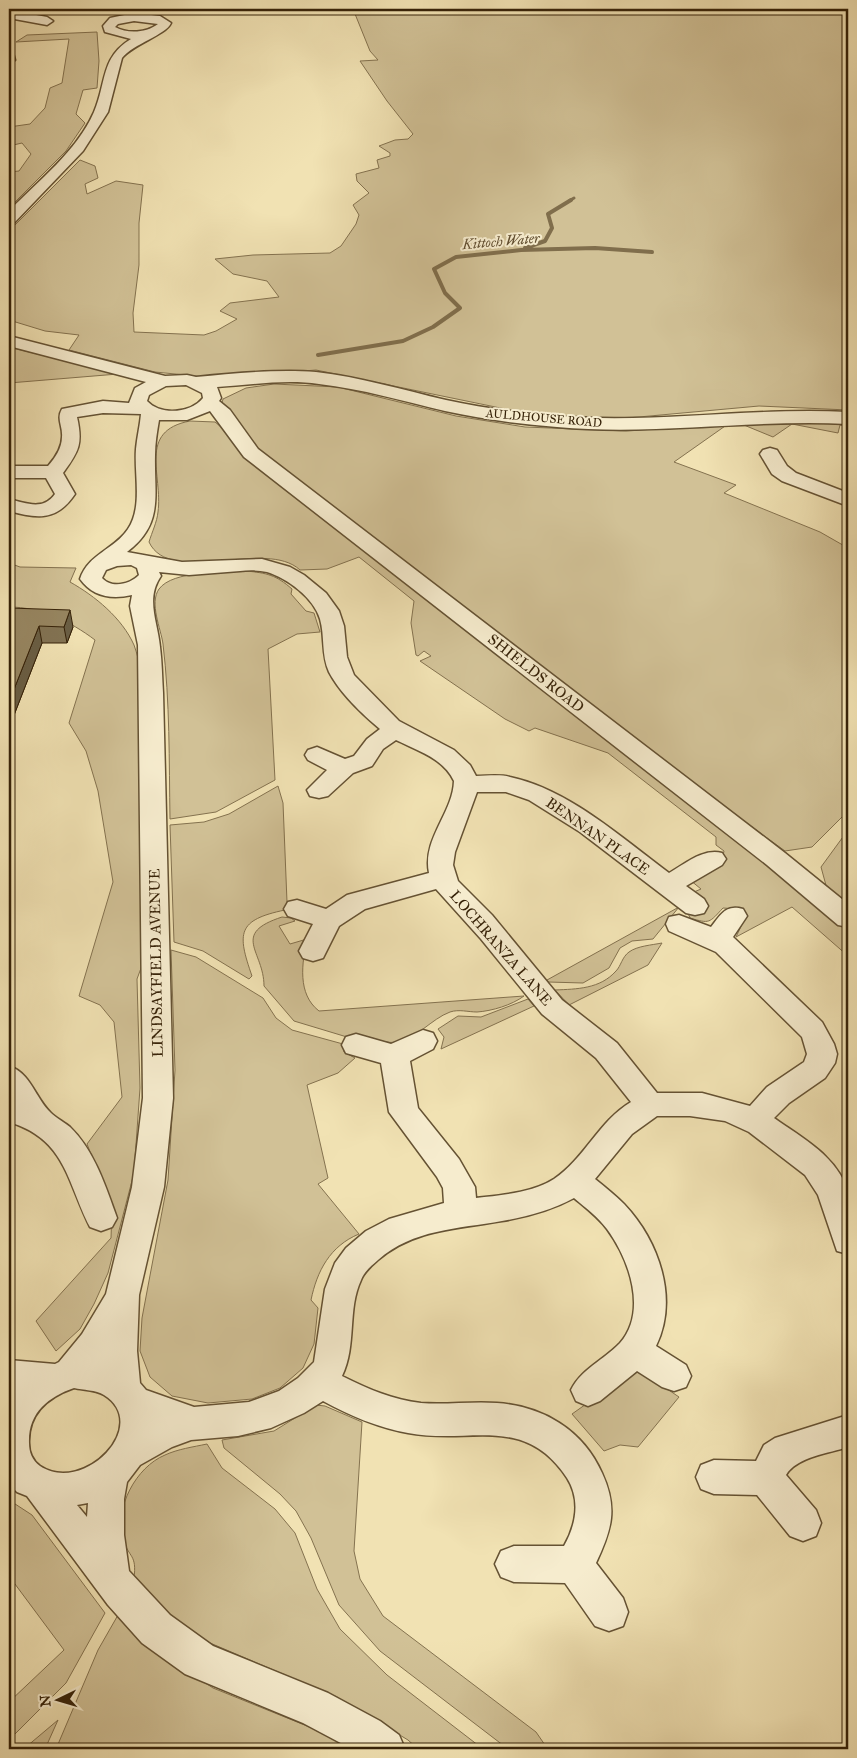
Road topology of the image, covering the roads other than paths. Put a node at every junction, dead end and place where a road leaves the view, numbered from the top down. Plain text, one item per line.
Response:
1 (105, 9) edge
2 (118, 9) edge
3 (9, 14) edge
4 (144, 17) junction
5 (60, 18) dead end
6 (114, 28) junction
7 (149, 33) junction
8 (123, 49) junction
9 (9, 56) edge
10 (9, 60) edge
11 (9, 220) edge
12 (9, 341) edge
13 (115, 368) junction
14 (165, 381) junction
15 (244, 381) junction
16 (197, 382) junction
17 (211, 400) junction
18 (144, 402) junction
19 (183, 414) junction
20 (848, 418) edge
21 (229, 424) junction
22 (147, 440) junction
23 (770, 454) dead end
24 (9, 472) edge
25 (53, 473) junction
26 (848, 500) edge
27 (9, 505) edge
28 (136, 534) junction
29 (99, 565) junction
30 (144, 572) junction
31 (105, 590) junction
32 (144, 629) junction
33 (394, 730) junction
34 (317, 755) dead end
35 (344, 768) junction
36 (467, 784) junction
37 (319, 790) dead end
38 (713, 859) dead end
39 (442, 878) junction
40 (668, 885) junction
41 (297, 909) dead end
42 (734, 916) dead end
43 (848, 918) edge
44 (329, 920) junction
45 (716, 941) junction
46 (314, 951) dead end
47 (423, 1041) dead end
48 (356, 1045) dead end
49 (394, 1056) junction
50 (9, 1073) edge
51 (9, 1078) edge
52 (650, 1106) junction
53 (9, 1110) edge
54 (40, 1121) junction
55 (755, 1121) junction
56 (576, 1181) junction
57 (461, 1213) junction
58 (101, 1218) dead end
59 (848, 1241) edge
60 (122, 1295) junction
61 (635, 1351) junction
62 (9, 1375) edge
63 (62, 1376) junction
64 (674, 1376) dead end
65 (320, 1382) junction
66 (588, 1390) dead end
67 (128, 1395) junction
68 (193, 1423) junction
69 (10, 1427) edge
70 (848, 1431) edge
71 (120, 1463) junction
72 (714, 1477) dead end
73 (766, 1478) junction
74 (41, 1487) junction
75 (803, 1523) dead end
76 (514, 1564) dead end
77 (574, 1565) junction
78 (111, 1577) junction
79 (609, 1612) dead end
80 (385, 1749) edge

1 - 6 street
2 - 4 street
3 - 5 street
4 - 6 street
4 - 7 street
6 - 7 street
6 - 8 street
7 - 8 street
8 - 11 street
9 - 10 street
12 - 13 street
13 - 14 street
13 - 18 street
14 - 16 street, AULDHOUSE ROAD
14 - 18 street
15 - 16 street, AULDHOUSE ROAD
15 - 17 street, AULDHOUSE ROAD
15 - 20 street, AULDHOUSE ROAD
16 - 17 street, SHIELDS ROAD
17 - 19 street, AULDHOUSE ROAD
17 - 21 street, SHIELDS ROAD
18 - 19 street
18 - 22 street, LINDSAYFIELD AVENUE
18 - 25 street
19 - 21 street
19 - 22 street
21 - 43 street, SHIELDS ROAD
22 - 28 street, LINDSAYFIELD AVENUE
23 - 26 street
24 - 25 street
25 - 27 street
28 - 29 street
28 - 30 street, LINDSAYFIELD AVENUE
29 - 30 street
29 - 31 street
30 - 31 street
30 - 32 street, LINDSAYFIELD AVENUE
30 - 33 street
31 - 32 street
32 - 60 street, LINDSAYFIELD AVENUE
33 - 35 street
33 - 36 street
34 - 35 street
35 - 37 street
36 - 39 street, LOCHRANZA LANE
36 - 40 street, BENNAN PLACE
38 - 40 street
39 - 44 street
39 - 52 street, LOCHRANZA LANE
40 - 45 street, BENNAN PLACE
41 - 44 street
42 - 45 street
44 - 46 street
45 - 55 street, BENNAN PLACE
47 - 49 street
48 - 49 street
49 - 57 street
50 - 51 street
51 - 54 street
52 - 55 street
52 - 56 street
53 - 54 street
54 - 58 street
55 - 59 street
56 - 57 street
56 - 61 street
57 - 65 street
60 - 63 street, LINDSAYFIELD AVENUE
60 - 67 street, LINDSAYFIELD AVENUE
61 - 64 street
61 - 66 street
62 - 63 street
63 - 67 street
63 - 69 street
65 - 68 street
65 - 77 street
67 - 68 street
67 - 71 street
68 - 71 street
69 - 74 street
70 - 73 street
71 - 74 street
71 - 78 street
72 - 73 street
73 - 75 street
74 - 78 street
76 - 77 street
77 - 79 street
78 - 80 street

